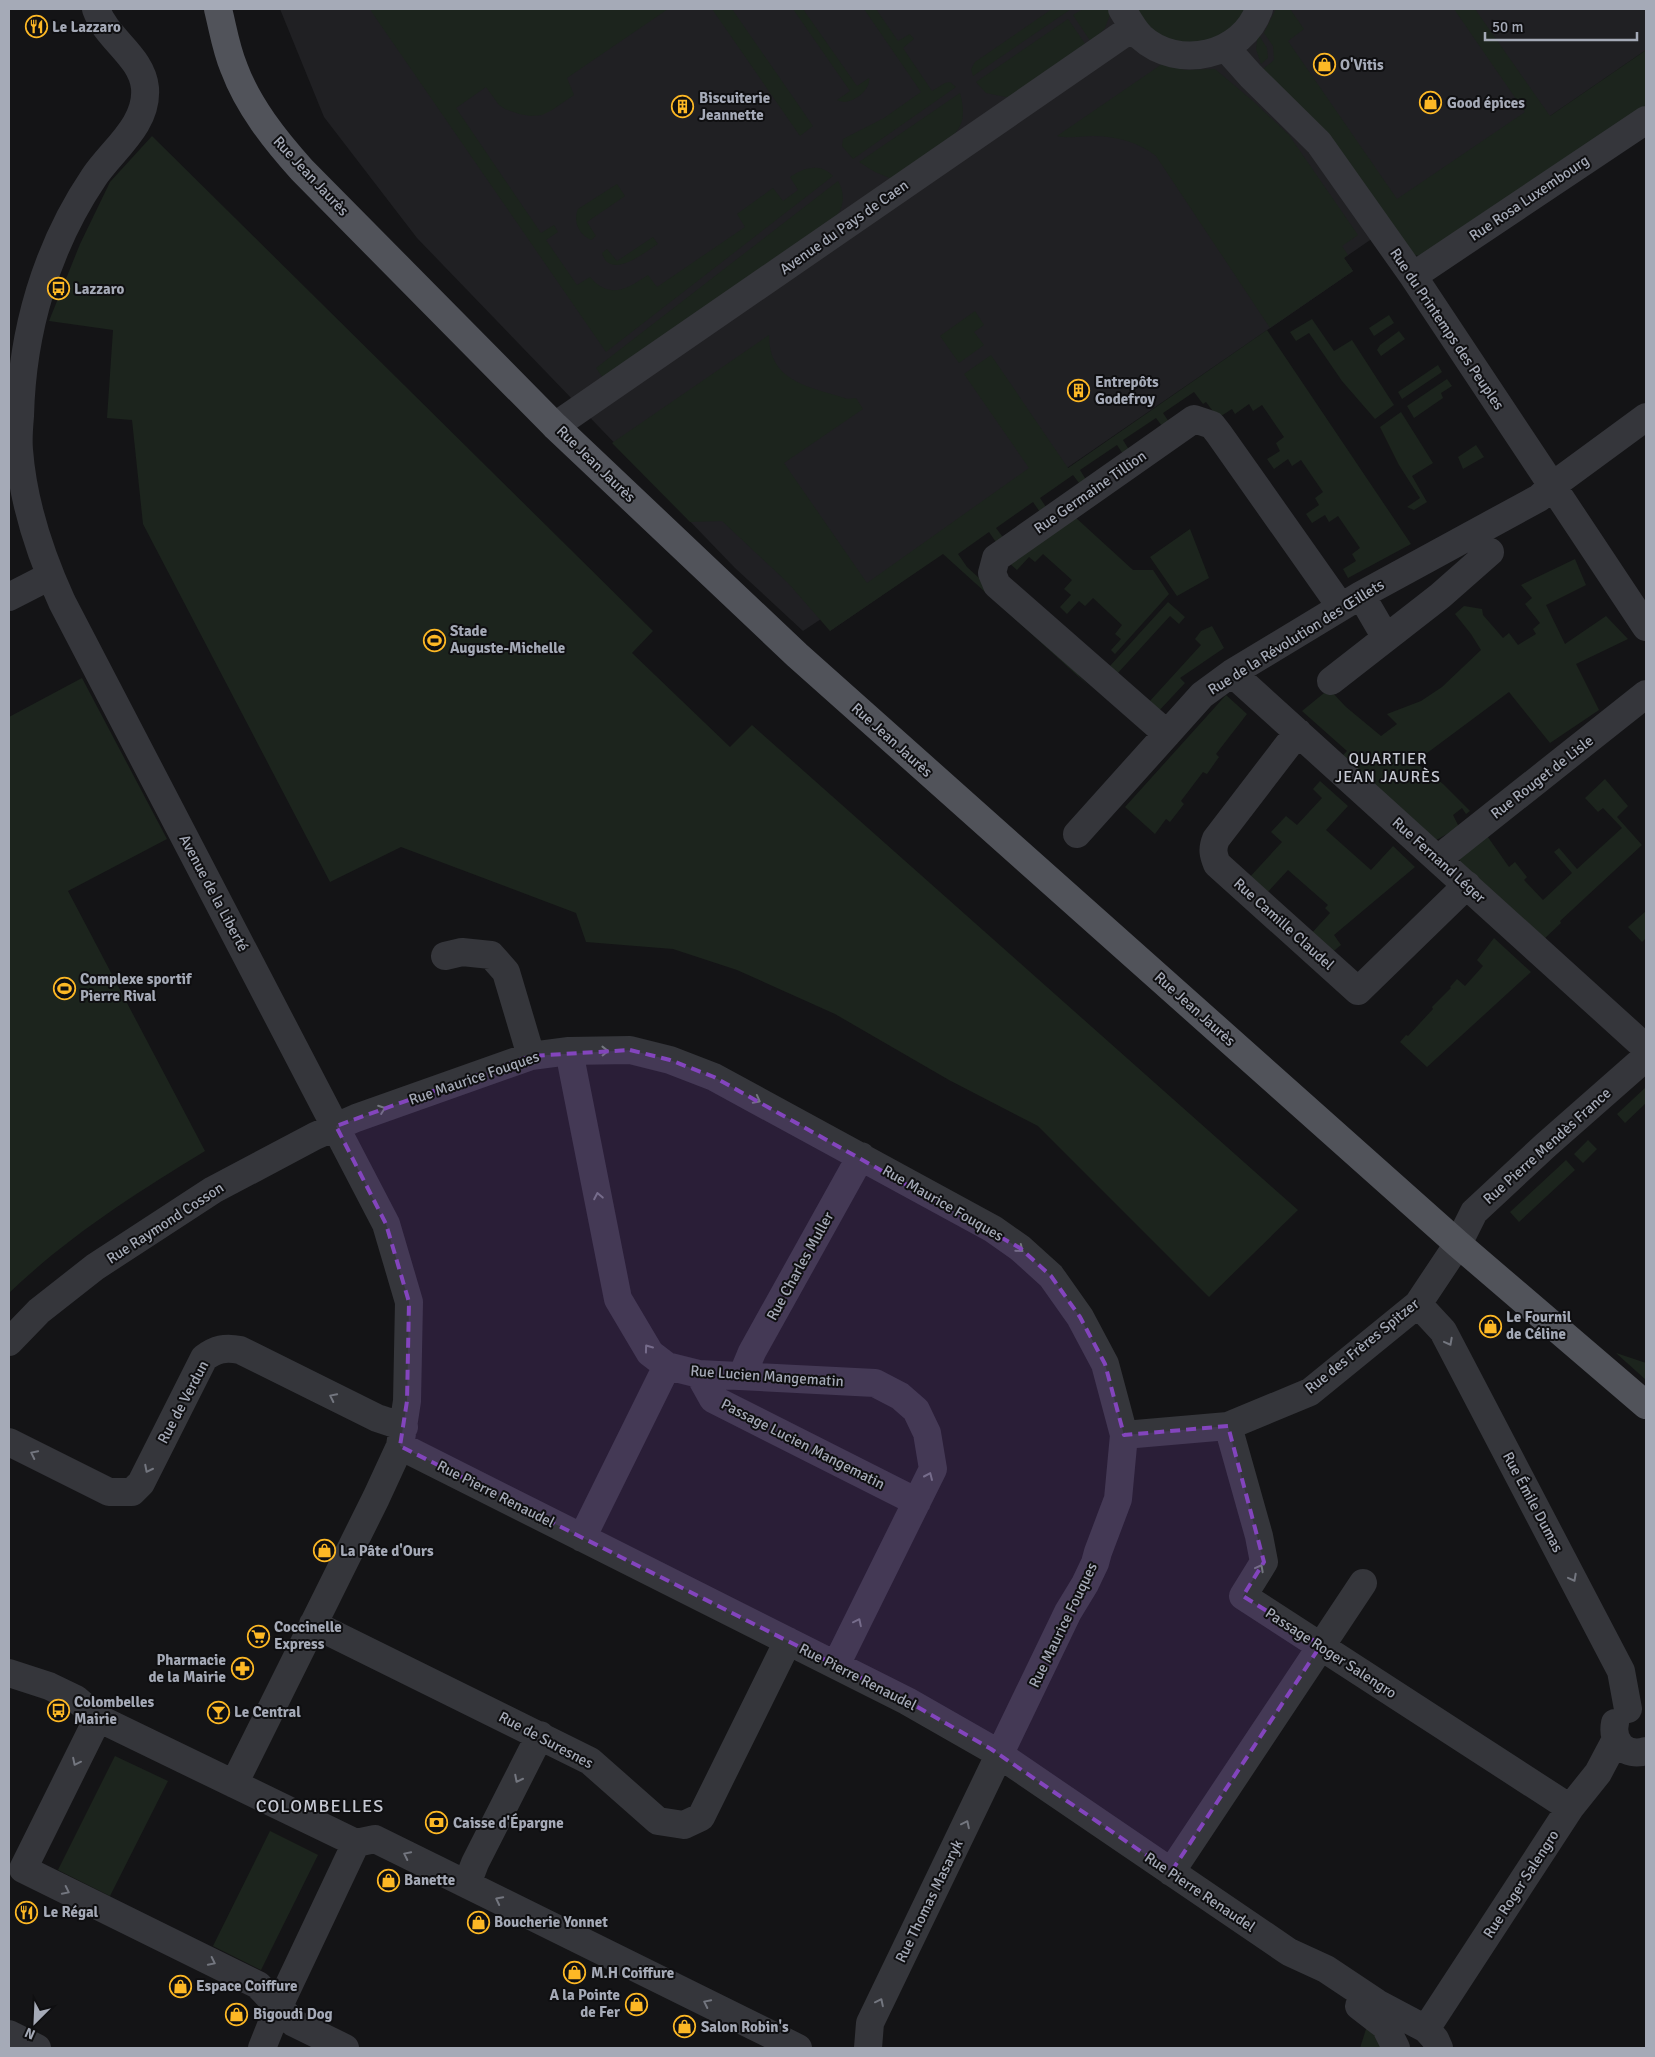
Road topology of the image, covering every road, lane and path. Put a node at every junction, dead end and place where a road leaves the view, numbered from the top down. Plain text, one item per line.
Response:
1 (96, 9) edge
2 (218, 9) edge
3 (1259, 9) edge
4 (1127, 18) edge
5 (1226, 48) junction
6 (1646, 120) edge
7 (1413, 276) junction
8 (17, 352) edge
9 (1646, 418) edge
10 (555, 426) junction
11 (1552, 486) junction
12 (1490, 552) dead end
13 (1429, 557) junction
14 (50, 576) junction
15 (1449, 588) junction
16 (9, 597) edge
17 (1351, 601) junction
18 (1646, 627) edge
19 (1386, 638) junction
20 (1232, 672) junction
21 (1331, 681) dead end
22 (1646, 694) edge
23 (1298, 732) junction
24 (1167, 734) junction
25 (1078, 834) dead end
26 (1438, 859) junction
27 (1467, 885) junction
28 (445, 956) dead end
29 (1646, 1048) edge
30 (570, 1051) junction
31 (531, 1056) junction
32 (1646, 1057) edge
33 (336, 1126) junction
34 (861, 1156) junction
35 (1458, 1244) junction
36 (1418, 1304) junction
37 (9, 1342) edge
38 (667, 1366) junction
39 (699, 1374) junction
40 (742, 1376) junction
41 (1646, 1405) edge
42 (1228, 1426) junction
43 (1124, 1435) junction
44 (402, 1436) junction
45 (9, 1442) edge
46 (917, 1502) junction
47 (582, 1538) junction
48 (1363, 1583) dead end
49 (313, 1624) junction
50 (788, 1641) junction
51 (1320, 1645) junction
52 (836, 1665) junction
53 (9, 1673) edge
54 (1637, 1710) edge
55 (98, 1718) junction
56 (540, 1735) junction
57 (1616, 1739) junction
58 (1646, 1750) edge
59 (999, 1755) junction
60 (234, 1784) junction
61 (1570, 1808) junction
62 (356, 1843) junction
63 (1171, 1872) junction
64 (467, 1884) junction
65 (1289, 1952) junction
66 (278, 2008) junction
67 (9, 2034) edge
68 (1427, 2034) edge
69 (36, 2048) edge
70 (262, 2048) edge
71 (345, 2048) edge
72 (798, 2048) edge
73 (868, 2048) edge
74 (1396, 2048) edge

1 - 8 street, Avenue de la Liberté
2 - 10 main road, Rue Jean Jaurès
3 - 5 street
4 - 5 street
4 - 10 street, Avenue du Pays de Caen
5 - 7 street, Rue du Printemps des Peuples
6 - 7 street, Rue Rosa Luxembourg
7 - 11 street, Rue du Printemps des Peuples
8 - 14 street, Avenue de la Liberté
9 - 11 street, Rue de la Révolution des Œillets
10 - 35 main road, Rue Jean Jaurès
11 - 13 street, Rue de la Révolution des Œillets
11 - 18 street, Rue du Printemps des Peuples
12 - 15 street
13 - 15 street
13 - 17 street, Rue de la Révolution des Œillets
14 - 16 street
14 - 33 street, Avenue de la Liberté
15 - 19 street
17 - 19 street
17 - 20 street, Rue de la Révolution des Œillets
17 - 24 street, Rue Germaine Tillion
19 - 21 street
20 - 23 street, Rue Fernand Léger
20 - 24 street, Rue de la Révolution des Œillets
22 - 26 street, Rue Rouget de Lisle
23 - 26 street, Rue Fernand Léger
23 - 27 street, Rue Camille Claudel
24 - 25 street, Rue de la Révolution des Œillets
26 - 27 street, Rue Fernand Léger
27 - 29 street, Rue Fernand Léger
28 - 31 street
30 - 31 street, Rue Maurice Fouques
30 -> 34 street, Rue Maurice Fouques
38 -> 30 street, Rue Lucien Mangematin
33 -> 31 street, Rue Maurice Fouques
32 - 35 street, Rue Pierre Mendès France
33 - 37 street, Rue Raymond Cosson
33 - 44 street, Avenue de la Liberté
34 - 40 street, Rue Charles Muller
34 -> 43 street, Rue Maurice Fouques
35 - 36 street, Rue des Frères Spitzer
35 - 41 main road, Rue Jean Jaurès
36 - 42 street, Rue des Frères Spitzer
36 -> 54 street, Rue Émile Dumas
38 - 39 street, Rue Lucien Mangematin
38 - 47 street
39 - 40 street, Rue Lucien Mangematin
39 - 46 street, Passage Lucien Mangematin
46 -> 40 street, Rue Lucien Mangematin
42 - 43 street, Rue des Frères Spitzer
51 -> 42 street, Passage Roger Salengro
43 - 59 street, Rue Maurice Fouques
44 -> 45 street, Rue de Verdun
44 - 47 street, Rue Pierre Renaudel
44 - 49 street, Avenue de la Liberté
52 -> 46 street, Rue Lucien Mangematin
47 - 50 street, Rue Pierre Renaudel
48 - 51 street
49 - 56 street, Rue de Suresnes
49 - 60 street, Avenue de la Liberté
50 - 52 street, Rue Pierre Renaudel
50 - 56 street, Rue de Suresnes
51 - 61 street, Passage Roger Salengro
51 - 63 street
52 - 59 street, Rue Pierre Renaudel
53 - 55 street
54 - 57 street, Rue Roger Salengro
55 - 60 street
55 -> 66 street
56 -> 64 street
57 - 58 street
57 - 61 street, Rue Roger Salengro
59 - 63 street, Rue Pierre Renaudel
73 -> 59 street, Rue Thomas Masaryk
60 - 62 street
61 - 68 street, Rue Roger Salengro
64 -> 62 street
62 - 66 street
63 - 65 street, Rue Pierre Renaudel
72 -> 64 street
65 - 68 street, Rue Pierre Renaudel
65 - 74 street, Rue Pierre Renaudel
66 - 70 street
66 - 71 street
67 - 69 street
68 - 74 street, Rue Pierre Renaudel

